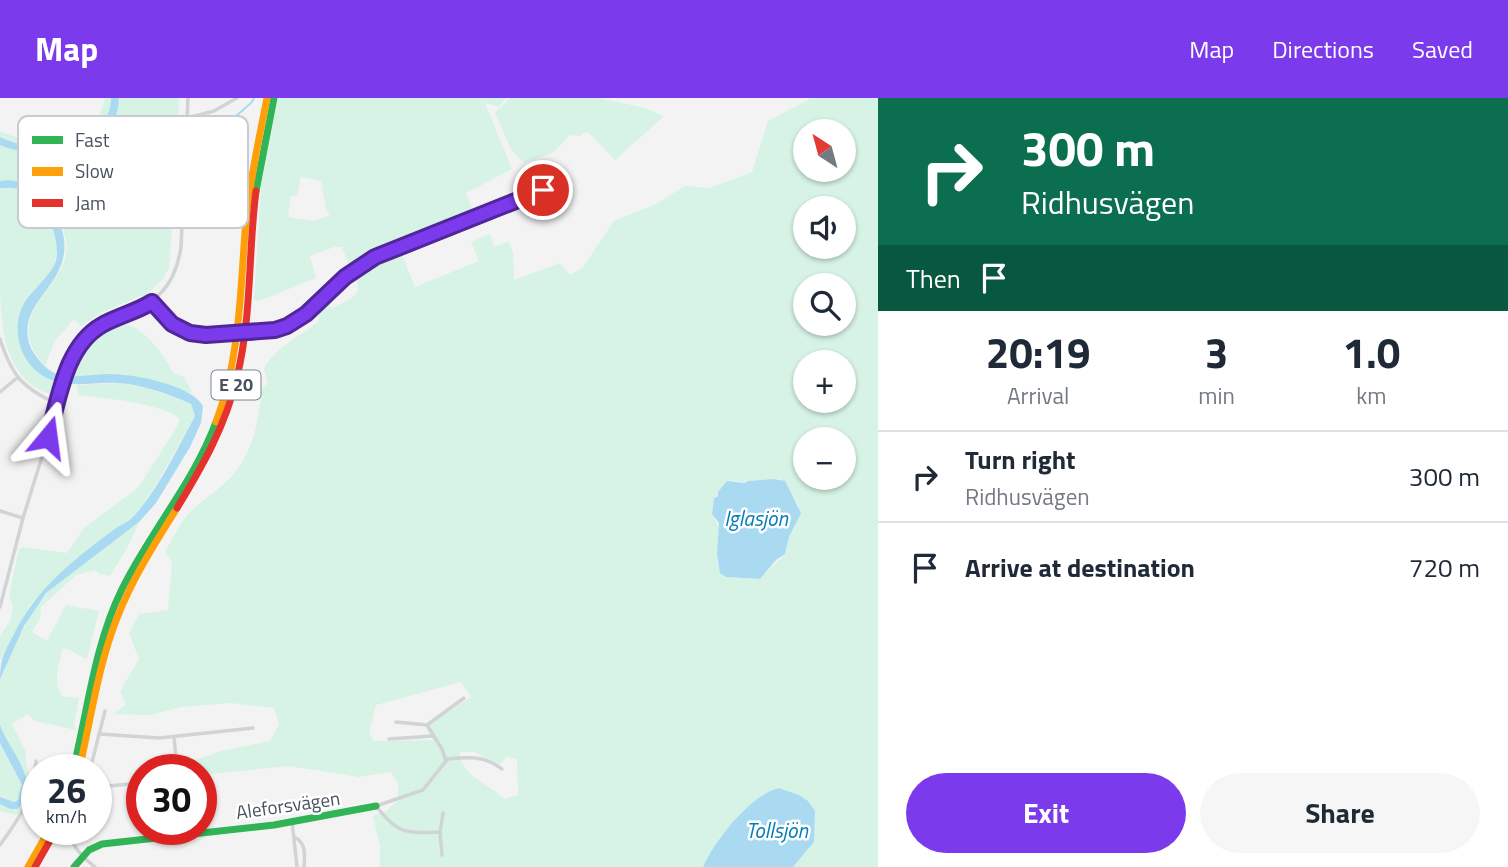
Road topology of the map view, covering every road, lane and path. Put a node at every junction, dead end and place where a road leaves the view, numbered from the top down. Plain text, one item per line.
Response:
1 (188, 98) edge
2 (237, 98) edge
3 (267, 98) edge
4 (274, 98) edge
5 (187, 116) edge
6 (195, 116) edge
7 (543, 190) dead end
8 (248, 215) edge
9 (182, 228) edge
10 (247, 228) edge
11 (152, 302) junction
12 (0, 340) edge
13 (17, 379) junction
14 (0, 392) edge
15 (57, 404) junction
16 (0, 511) edge
17 (23, 518) junction
18 (0, 607) edge
19 (464, 698) dead end
20 (105, 711) dead end
21 (396, 722) dead end
22 (427, 725) junction
23 (253, 728) dead end
24 (100, 734) junction
25 (433, 736) junction
26 (174, 737) junction
27 (390, 739) dead end
28 (76, 754) edge
29 (83, 754) edge
30 (94, 754) edge
31 (176, 754) edge
32 (446, 759) junction
33 (502, 769) dead end
34 (376, 806) junction
35 (21, 813) edge
36 (443, 813) dead end
37 (292, 821) junction
38 (217, 829) edge
39 (440, 832) junction
40 (294, 837) junction
41 (126, 841) edge
42 (0, 845) edge
43 (40, 845) edge
44 (48, 845) edge
45 (75, 845) edge
46 (442, 855) dead end
47 (82, 856) junction
48 (27, 867) edge
49 (36, 867) edge
50 (74, 867) edge
51 (95, 867) edge
52 (297, 867) edge
53 (304, 867) edge

1 - 5 street
2 - 6 street
3 - 8 main road, E 20
4 - 29 main road, E 20
7 - 11 street, bridge
9 - 11 street
10 - 28 main road, E 20
11 - 15 street
12 - 13 street
13 - 14 street
13 - 15 street
15 - 17 street
16 - 17 street
17 - 18 street
19 - 22 street
20 - 24 street
21 - 22 street
22 - 25 street
23 - 26 street
24 - 26 street
24 - 30 street
25 - 27 street
25 - 32 street
26 - 31 street
32 - 33 street
32 - 34 street, Aleforsvägen
34 - 37 main road, Aleforsvägen
34 - 39 street
35 - 42 street
36 - 39 street
37 - 38 main road, Aleforsvägen
37 - 40 street
39 - 46 street
40 - 52 street
40 - 53 street
41 - 47 main road, Aleforsvägen
43 - 48 main road
44 - 49 main road
45 - 47 street
47 - 50 main road
47 - 51 street

